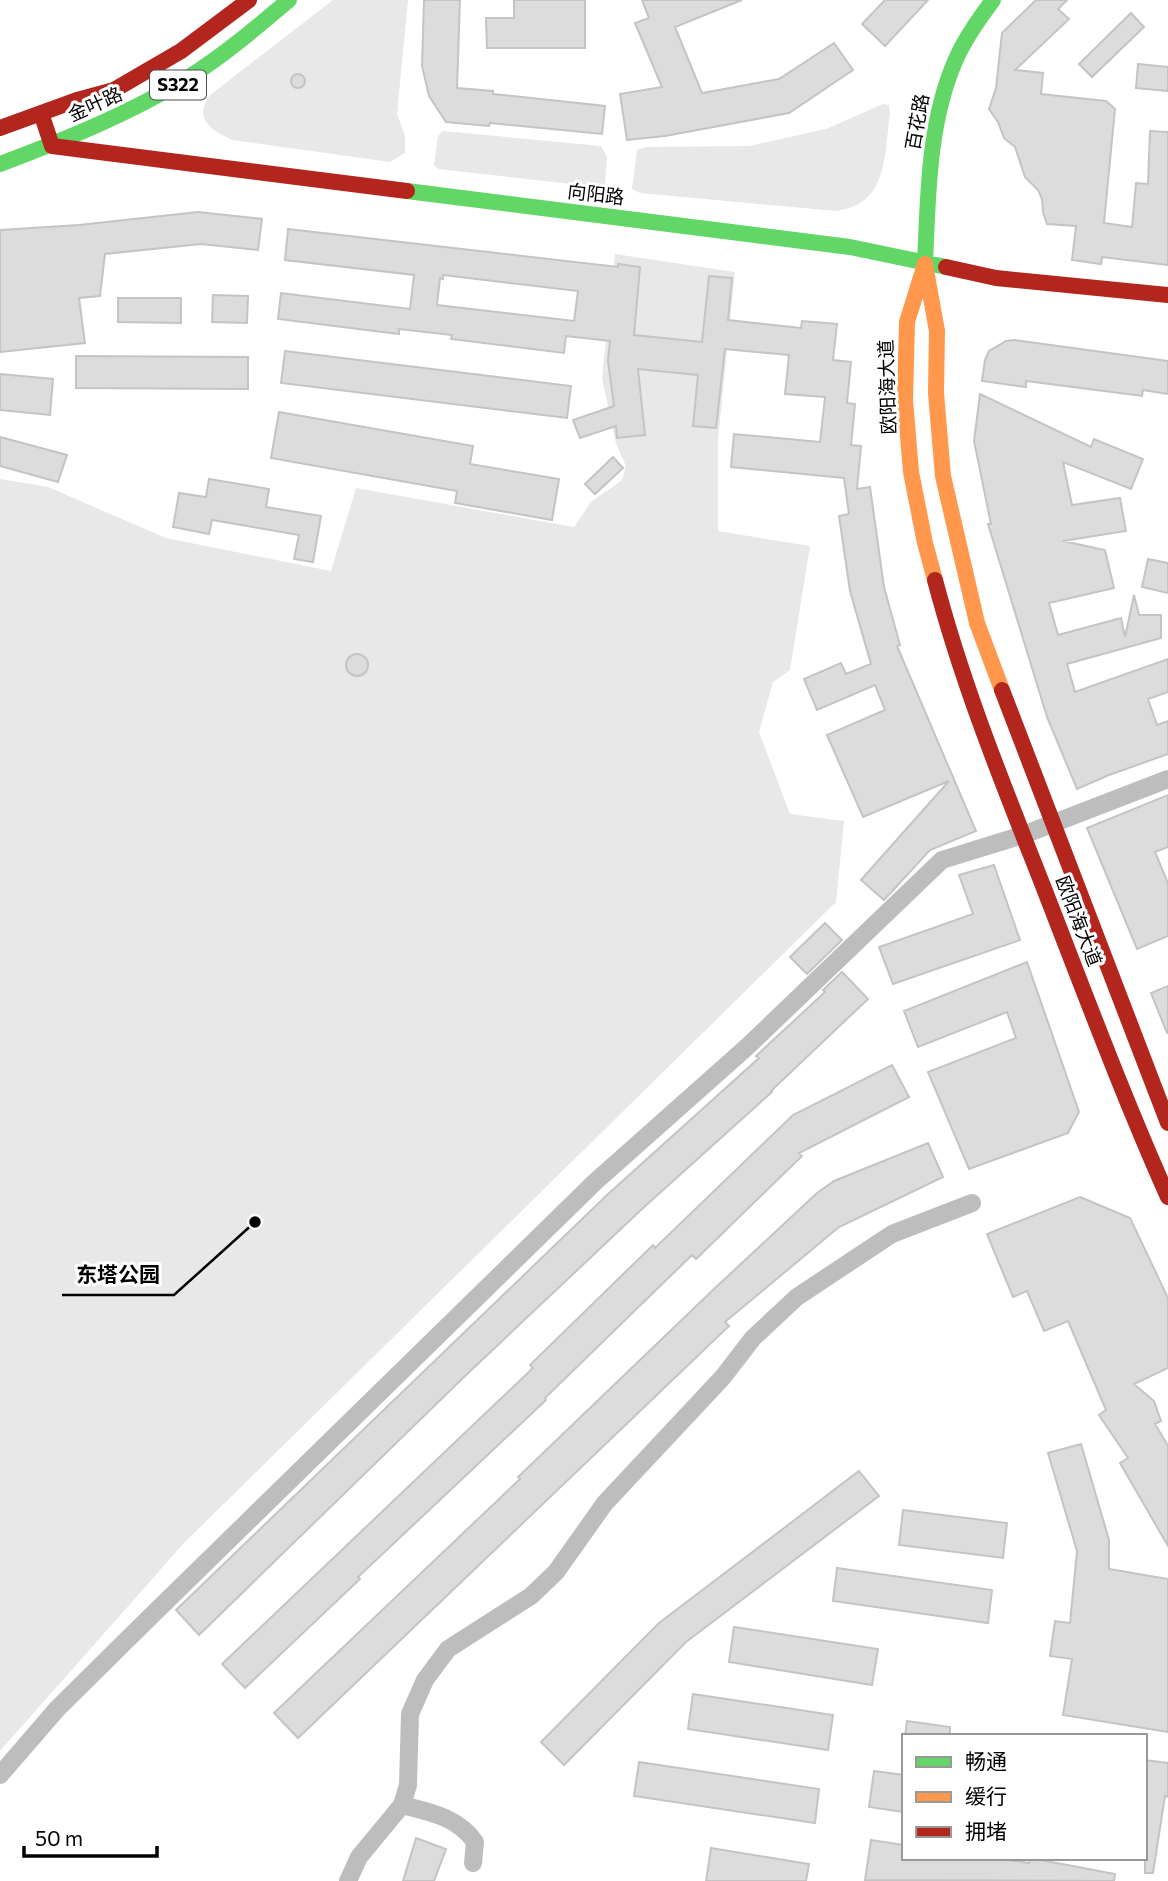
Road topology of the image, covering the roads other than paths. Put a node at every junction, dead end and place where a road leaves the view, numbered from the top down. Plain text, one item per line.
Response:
1 (249, 0) edge
2 (289, 0) edge
3 (993, 0) edge
4 (41, 113) junction
5 (0, 128) edge
6 (52, 146) junction
7 (0, 164) edge
8 (925, 264) junction
9 (1168, 295) edge
10 (1168, 779) edge
11 (1052, 824) junction
12 (1023, 835) junction
13 (1168, 1122) edge
14 (1168, 1197) edge
15 (972, 1203) dead end
16 (0, 1775) edge
17 (402, 1805) junction
18 (472, 1863) dead end
19 (348, 1881) edge

1 - 4 main road, 金叶路 / S322
2 - 6 main road, 金叶路 / S322
3 - 8 main road, 百花路
4 - 5 main road, S322
4 - 6 main road
6 - 7 main road, S322
6 - 8 main road, 向阳路
8 - 9 main road, 向阳路
8 - 11 main road, 欧阳海大道
8 - 12 main road, 欧阳海大道
10 - 11 street
11 - 12 street
11 - 13 main road, 欧阳海大道
12 - 14 main road, 欧阳海大道
12 - 16 street
15 - 17 street
17 - 18 street
17 - 19 street

